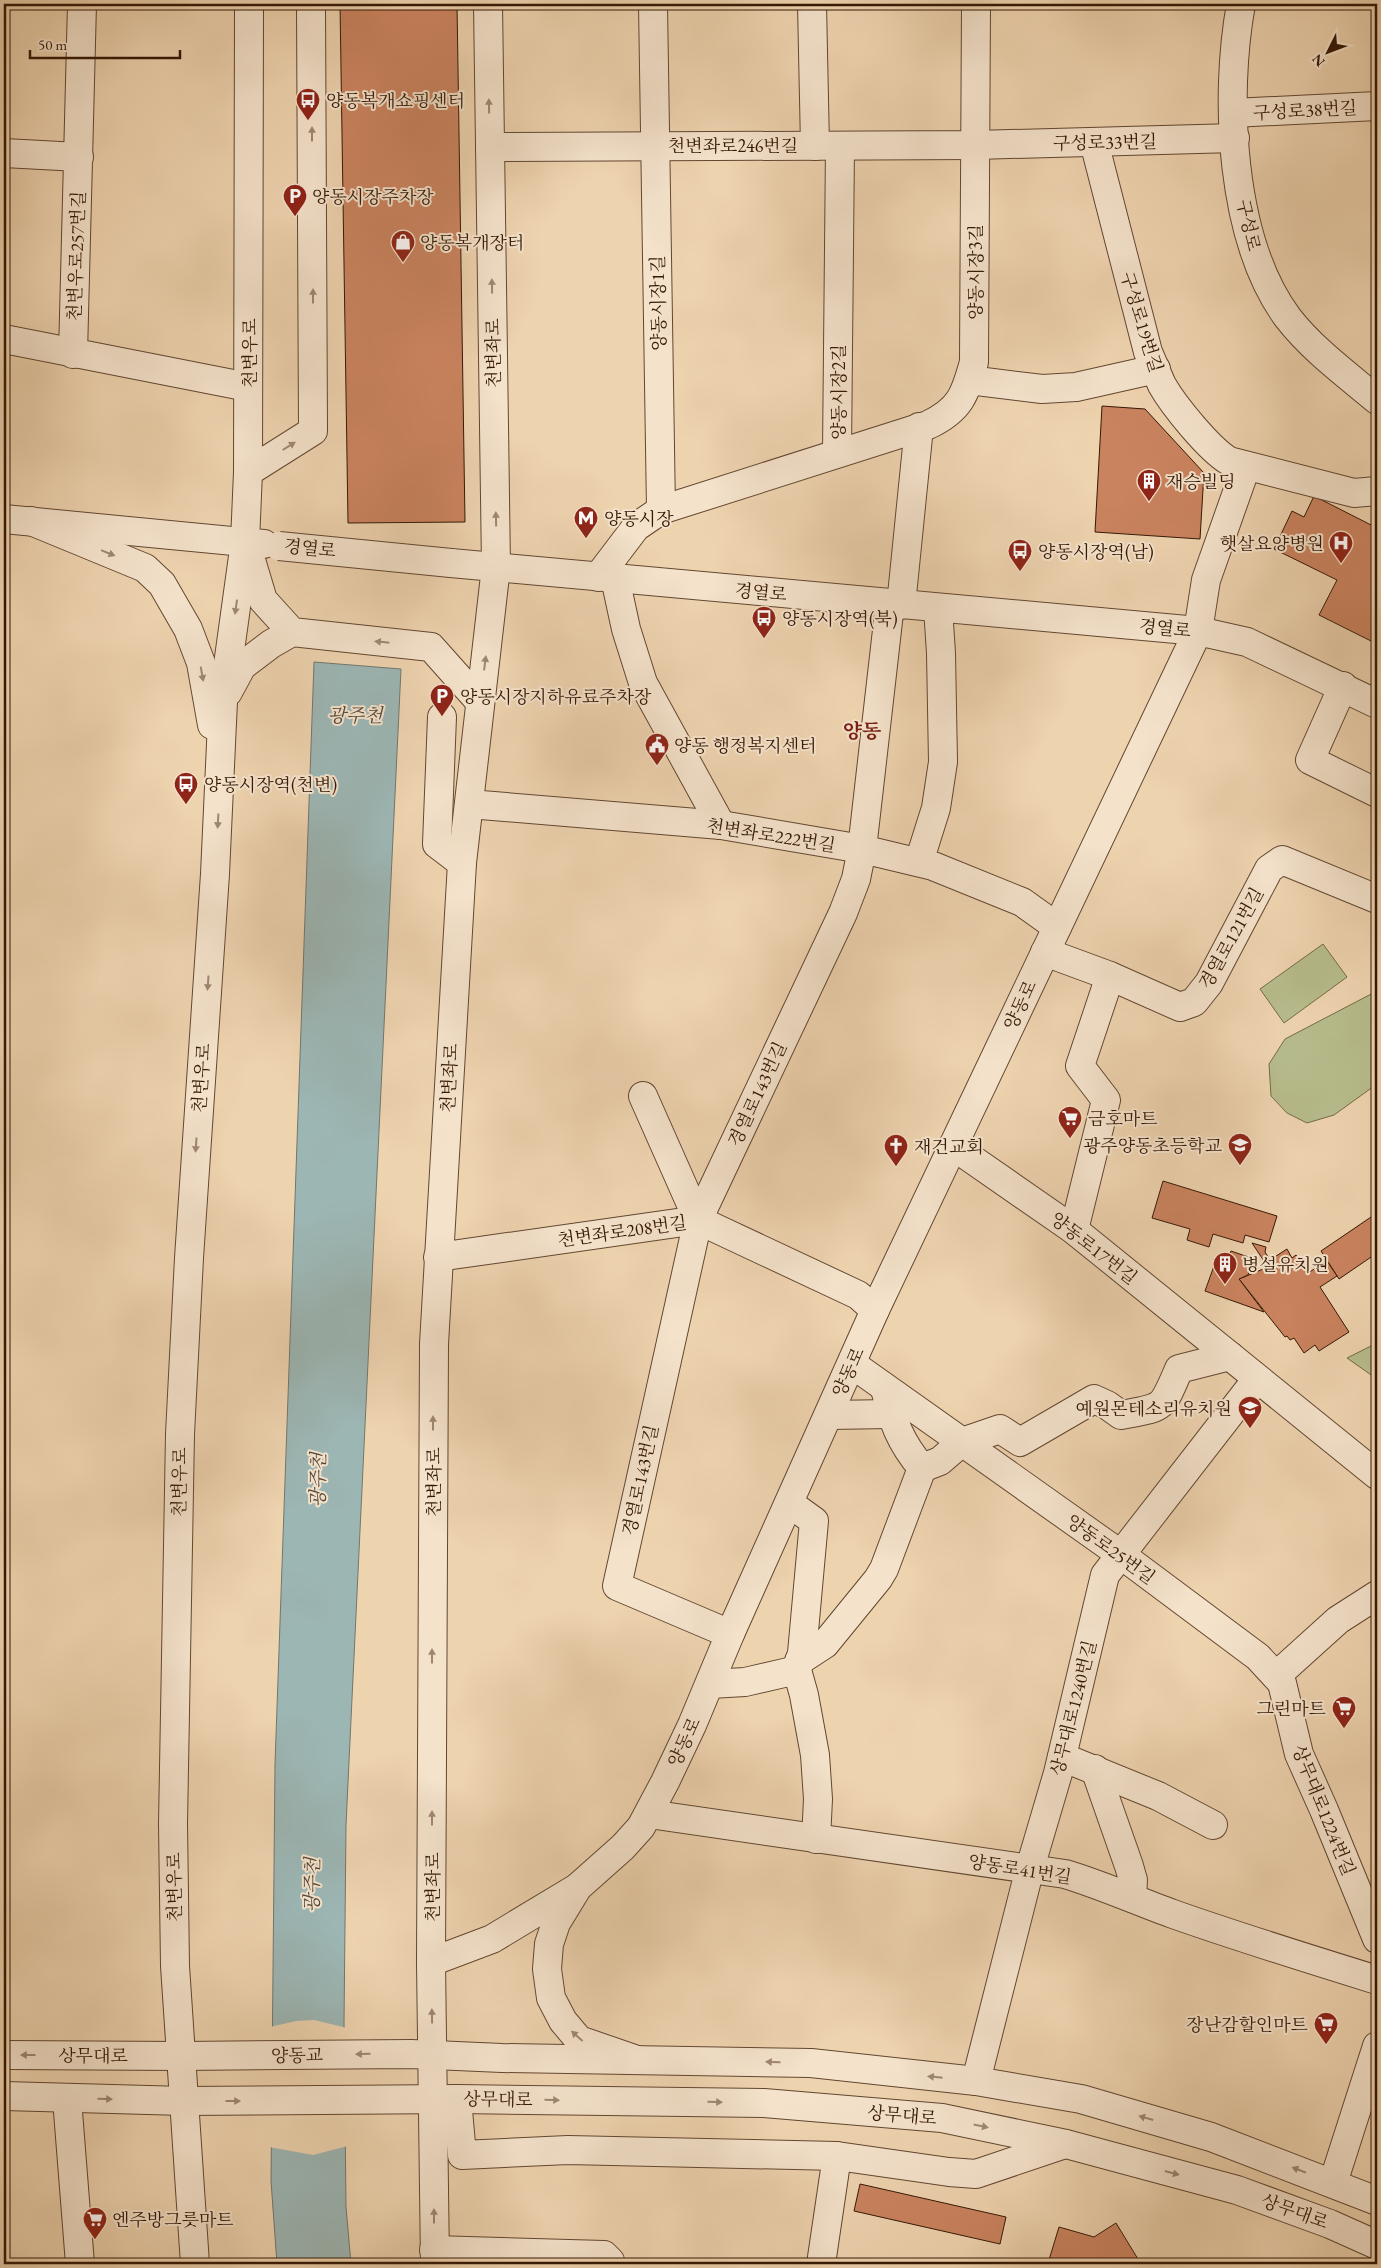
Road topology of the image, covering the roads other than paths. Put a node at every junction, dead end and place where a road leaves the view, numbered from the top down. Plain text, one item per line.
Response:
1 (82, 4) edge
2 (249, 4) edge
3 (311, 4) edge
4 (488, 4) edge
5 (653, 4) edge
6 (812, 4) edge
7 (1241, 4) edge
8 (978, 7) edge
9 (1377, 106) edge
10 (1234, 126) junction
11 (1094, 142) junction
12 (655, 145) junction
13 (976, 145) junction
14 (827, 146) junction
15 (490, 147) junction
16 (4, 153) edge
17 (79, 157) junction
18 (4, 339) edge
19 (73, 354) junction
20 (1156, 369) junction
21 (969, 380) junction
22 (248, 387) junction
23 (1377, 400) edge
24 (920, 427) junction
25 (837, 453) junction
26 (1246, 467) junction
27 (248, 472) junction
28 (1377, 491) edge
29 (661, 510) junction
30 (4, 519) edge
31 (30, 522) junction
32 (245, 542) junction
33 (496, 568) junction
34 (607, 577) junction
35 (896, 604) junction
36 (938, 608) junction
37 (1198, 631) junction
38 (292, 632) junction
39 (1343, 686) junction
40 (223, 701) junction
41 (480, 702) junction
42 (1377, 704) edge
43 (442, 718) dead end
44 (220, 771) junction
45 (1377, 793) edge
46 (469, 804) junction
47 (721, 825) junction
48 (862, 850) junction
49 (919, 862) junction
50 (462, 863) junction
51 (1377, 899) edge
52 (1057, 927) junction
53 (1045, 952) junction
54 (1110, 976) junction
55 (643, 1096) dead end
56 (953, 1146) junction
57 (698, 1220) junction
58 (1074, 1230) junction
59 (438, 1257) junction
60 (875, 1310) junction
61 (1230, 1356) junction
62 (852, 1364) junction
63 (1257, 1379) junction
64 (888, 1402) junction
65 (829, 1415) junction
66 (962, 1442) junction
67 (922, 1468) junction
68 (1377, 1475) edge
69 (789, 1503) junction
70 (1120, 1554) junction
71 (1377, 1595) edge
72 (730, 1634) junction
73 (798, 1665) junction
74 (1267, 1666) junction
75 (710, 1684) junction
76 (1062, 1757) junction
77 (1095, 1770) junction
78 (649, 1814) junction
79 (1213, 1825) dead end
80 (816, 1839) junction
81 (1030, 1868) junction
82 (578, 1886) junction
83 (1132, 1898) junction
84 (1377, 1939) edge
85 (431, 1962) junction
86 (1377, 1980) edge
87 (1377, 2046) edge
88 (4, 2055) edge
89 (422, 2055) junction
90 (182, 2056) junction
91 (637, 2060) junction
92 (976, 2081) junction
93 (67, 2099) junction
94 (433, 2099) junction
95 (10, 2101) edge
96 (184, 2101) junction
97 (1066, 2144) junction
98 (837, 2156) junction
99 (1333, 2183) junction
100 (1377, 2201) edge
101 (1377, 2245) edge
102 (434, 2257) edge
103 (80, 2264) edge
104 (195, 2264) edge
105 (610, 2264) edge
106 (821, 2264) edge

1 - 17 street, 천변우로257번길
2 - 22 street, 천변우로
27 -> 3 street
15 -> 4 street, 천변좌로
5 - 12 street, 양동시장1길
6 - 14 street, 양동시장2길
7 - 10 street, 구성로
8 - 13 street, 양동시장3길
9 - 10 street, 구성로38번길
10 - 11 street, 구성로33번길
10 - 23 street, 구성로
11 - 13 street, 구성로33번길
11 - 20 street, 구성로19번길
12 - 14 street, 천변좌로246번길
12 - 15 street, 천변좌로246번길
12 - 29 street, 양동시장1길
13 - 14 street, 천변좌로246번길
13 - 21 street, 양동시장3길
14 - 25 street, 양동시장2길
33 -> 15 street, 천변좌로
16 - 17 street
17 - 19 street, 천변우로257번길
18 - 19 street
19 - 22 street
20 - 21 street
20 - 26 street, 구성로19번길
21 - 24 street, 양동시장3길
22 - 27 street, 천변우로
24 - 25 street, 양동시장3길
24 - 35 street, 경열로143번길
25 - 29 street, 양동시장2길
26 - 28 street, 구성로19번길
26 - 37 street
27 - 32 street, 천변우로
29 - 34 street
30 - 31 street, 경열로
31 - 32 street, 경열로
31 -> 44 street
32 - 33 street, 경열로, bridge
32 - 38 street
32 -> 40 street, 천변우로
33 - 34 street, 경열로
41 -> 33 street, 천변좌로
34 - 35 street, 경열로
34 - 47 street
35 - 36 street, 경열로
35 - 48 street, 경열로143번길
36 - 37 street, 경열로
36 - 49 street
37 - 39 street, 경열로
37 - 52 street, 양동로
38 - 40 street, 천변우로
41 -> 38 street
39 - 42 street, 경열로
39 - 45 street
40 - 44 street, 천변우로
41 - 46 street, 천변좌로
43 - 50 street
44 -> 90 street, 천변우로
46 - 47 street, 천변좌로222번길
46 - 50 street, 천변좌로
47 - 48 street, 천변좌로222번길
48 - 49 street, 천변좌로222번길
48 - 57 street, 경열로143번길
49 - 52 street, 천변좌로222번길
50 - 59 street, 천변좌로
51 - 54 street, 경열로121번길
52 - 53 street, 양동로
53 - 54 street
53 - 56 street, 양동로
54 - 58 street
55 - 57 street
56 - 58 street, 양동로17번길
56 - 60 street, 양동로
57 - 59 street, 천변좌로208번길
57 - 60 street, 천변좌로208번길
57 - 72 street, 경열로143번길
58 - 61 street, 양동로17번길
85 -> 59 street, 천변좌로
60 - 62 street, 양동로
61 - 63 street, 양동로17번길
61 - 66 street
62 - 64 street, 양동로25번길
62 - 65 street, 양동로
63 - 68 street, 양동로17번길
63 - 70 street, 상무대로1240번길
64 - 65 street
64 - 66 street, 양동로25번길
64 - 67 street
65 - 69 street, 양동로
66 - 67 street
66 - 70 street, 양동로25번길
67 - 73 street
69 - 72 street, 양동로
69 - 73 street
70 - 74 street, 양동로25번길
70 - 76 street, 상무대로1240번길
71 - 74 street
72 - 75 street, 양동로
73 - 75 street
73 - 80 street
74 - 84 street, 상무대로1224번길
75 - 78 street, 양동로
76 - 77 street
76 - 81 street, 상무대로1240번길
77 - 79 street
77 - 83 street
78 - 80 street, 양동로41번길
78 - 82 street, 양동로
80 - 81 street, 양동로41번길
81 - 83 street, 양동로41번길
81 - 92 street, 상무대로1240번길
82 - 85 street
91 -> 82 street, 양동로
83 - 86 street, 양동로41번길
89 -> 85 street, 천변좌로
87 - 99 street
90 -> 88 street, 상무대로
89 -> 90 street, 양동교
89 - 91 street
89 - 94 street, 천변좌로
90 - 96 street, 천변우로
92 -> 91 street
99 -> 92 street
93 - 95 street
93 -> 96 street
93 - 103 street
96 -> 94 street, 상무대로
94 -> 97 street, 상무대로
94 - 98 street
102 -> 94 street, 천변좌로
96 - 104 street, 천변우로
97 - 98 street
97 -> 101 street, 상무대로
98 - 106 street
99 - 100 street
102 - 105 street

